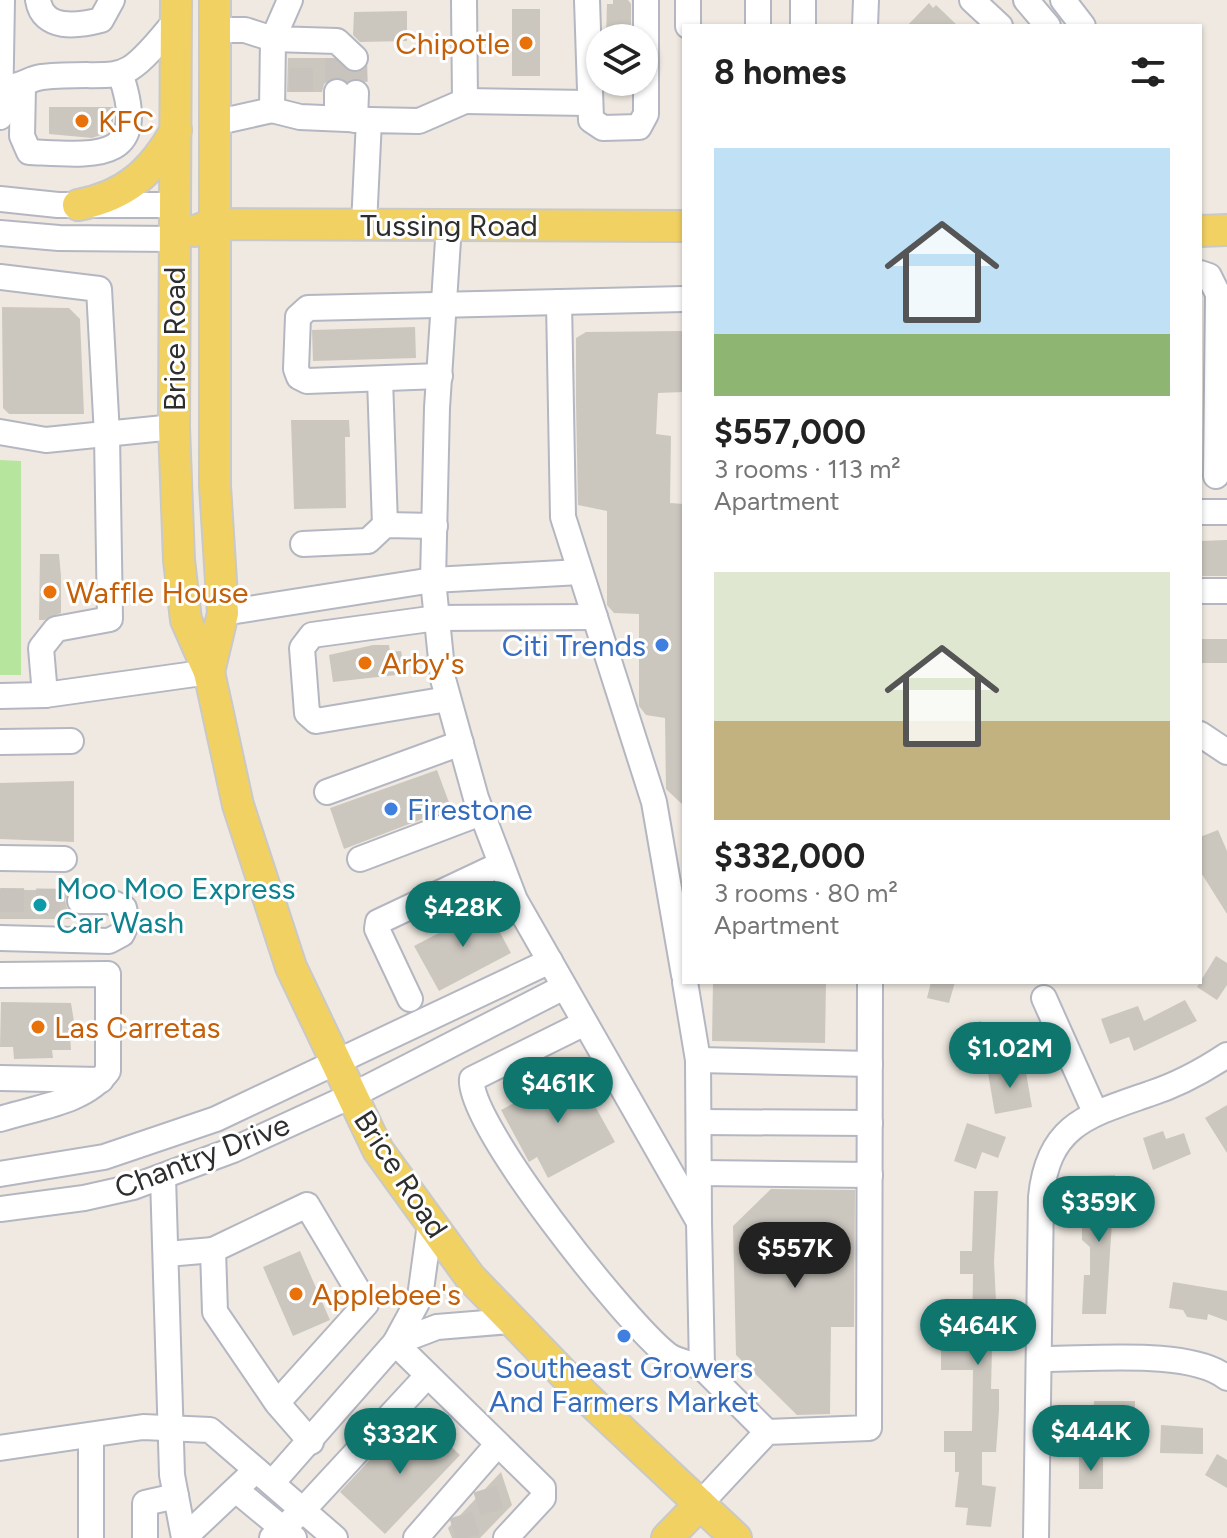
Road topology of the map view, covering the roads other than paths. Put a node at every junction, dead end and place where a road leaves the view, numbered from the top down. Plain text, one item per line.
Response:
1 (2, 0) edge
2 (38, 0) edge
3 (215, 0) edge
4 (290, 0) edge
5 (464, 0) edge
6 (587, 0) edge
7 (646, 0) edge
8 (688, 0) edge
9 (758, 0) edge
10 (803, 0) edge
11 (866, 0) edge
12 (972, 0) edge
13 (1026, 0) edge
14 (1063, 0) edge
15 (107, 10) edge
16 (176, 10) edge
17 (688, 24) edge
18 (758, 24) edge
19 (803, 24) edge
20 (865, 24) edge
21 (998, 24) edge
22 (1046, 24) edge
23 (1081, 24) edge
24 (215, 30) junction
25 (273, 39) junction
26 (343, 52) dead end
27 (121, 76) junction
28 (12, 88) edge
29 (301, 92) tunnel mouth
30 (346, 93) tunnel mouth
31 (465, 101) junction
32 (588, 103) junction
33 (272, 110) junction
34 (0, 117) edge
35 (300, 117) junction
36 (354, 119) junction
37 (214, 123) junction
38 (176, 130) junction
39 (0, 199) edge
40 (78, 205) junction
41 (174, 205) junction
42 (213, 224) junction
43 (364, 225) junction
44 (449, 225) junction
45 (682, 226) edge
46 (1227, 230) edge
47 (1202, 231) edge
48 (175, 239) junction
49 (1, 240) edge
50 (1212, 275) edge
51 (0, 277) edge
52 (682, 299) edge
53 (559, 302) junction
54 (445, 304) junction
55 (440, 376) junction
56 (380, 379) junction
57 (174, 427) junction
58 (0, 432) edge
59 (107, 435) junction
60 (1215, 444) edge
61 (1214, 476) edge
62 (1202, 512) edge
63 (1227, 512) edge
64 (385, 525) junction
65 (435, 526) junction
66 (303, 544) dead end
67 (580, 572) junction
68 (433, 580) junction
69 (1202, 591) edge
70 (1227, 591) edge
71 (223, 613) junction
72 (595, 617) junction
73 (437, 618) junction
74 (209, 672) junction
75 (45, 695) junction
76 (0, 696) edge
77 (448, 699) junction
78 (71, 741) dead end
79 (0, 742) edge
80 (461, 743) junction
81 (327, 792) dead end
82 (481, 813) junction
83 (0, 858) edge
84 (64, 859) dead end
85 (360, 859) dead end
86 (501, 864) junction
87 (80, 901) tunnel mouth
88 (0, 938) edge
89 (550, 961) junction
90 (682, 963) edge
91 (0, 975) edge
92 (685, 984) edge
93 (870, 984) edge
94 (564, 987) junction
95 (1044, 998) dead end
96 (410, 999) dead end
97 (585, 1023) junction
98 (1227, 1055) edge
99 (698, 1060) junction
100 (336, 1064) junction
101 (870, 1064) junction
102 (0, 1078) edge
103 (101, 1080) junction
104 (351, 1096) junction
105 (1095, 1112) junction
106 (0, 1119) edge
107 (699, 1122) junction
108 (870, 1123) junction
109 (699, 1173) junction
110 (0, 1174) edge
111 (870, 1175) junction
112 (163, 1177) junction
113 (0, 1209) edge
114 (699, 1222) junction
115 (430, 1224) junction
116 (213, 1250) junction
117 (167, 1254) junction
118 (511, 1321) junction
119 (395, 1343) junction
120 (1039, 1359) junction
121 (702, 1367) junction
122 (427, 1376) junction
123 (1227, 1378) edge
124 (277, 1403) junction
125 (170, 1427) junction
126 (767, 1432) junction
127 (91, 1435) junction
128 (311, 1442) junction
129 (497, 1445) junction
130 (0, 1448) edge
131 (264, 1477) junction
132 (236, 1490) junction
133 (176, 1496) junction
134 (700, 1504) junction
135 (303, 1510) junction
136 (501, 1533) edge
137 (283, 1535) edge
138 (91, 1538) edge
139 (145, 1538) edge
140 (184, 1538) edge
141 (335, 1538) edge
142 (416, 1538) edge
143 (667, 1538) edge
144 (736, 1538) edge
145 (1036, 1538) edge

1 - 28 street
2 - 15 street
3 - 24 main road, Brice Road
4 - 25 street
5 - 31 street
6 - 32 street
7 - 32 street
8 - 17 street
9 - 18 street
10 - 19 street
11 - 20 street
12 - 21 street
13 - 22 street
14 - 23 street
16 - 27 street
16 - 38 main road, Brice Road
24 - 25 street
24 - 37 main road, Brice Road
25 - 26 street
25 - 33 street
27 - 28 street
27 - 28 street
28 - 34 street
29 - 35 street
30 - 36 street
31 - 32 street
31 - 36 street
33 - 35 street
33 - 37 street
35 - 36 street
36 - 43 street
37 - 42 main road, Brice Road
38 - 40 main road
38 - 41 main road, Brice Road
39 - 40 street
40 - 41 street
41 - 42 main road
41 - 48 main road, Brice Road
42 - 43 main road, Tussing Road
42 - 48 main road
42 - 71 main road, Brice Road
43 - 44 main road, Tussing Road
44 - 45 main road, Tussing Road
44 - 54 street
46 - 47 main road
48 - 49 street
48 - 57 main road, Brice Road
50 - 60 street
51 - 59 street
52 - 53 street
53 - 54 street
53 - 67 street
54 - 55 street
54 - 56 street
55 - 56 street
55 - 65 street
56 - 64 street
57 - 59 street
57 - 74 main road, Brice Road
58 - 59 street
59 - 75 street
60 - 61 street
62 - 63 street
64 - 65 street
64 - 66 street
65 - 68 street
67 - 68 street
67 - 72 street
68 - 71 street
68 - 73 street
69 - 70 street
71 - 74 main road, Brice Road
72 - 73 street
72 - 90 street
73 - 77 street
73 - 77 street
74 - 75 street
74 - 100 main road, Brice Road
75 - 76 street
77 - 80 street
78 - 79 street
80 - 81 street
80 - 82 street
82 - 85 street
82 - 86 street
83 - 84 street
86 - 89 street
86 - 96 street
87 - 88 street
89 - 94 street
89 - 100 street, Chantry Drive
91 - 103 street
92 - 99 street
93 - 101 street
94 - 97 street
94 - 104 street, Chantry Drive
95 - 105 street
97 - 114 street
97 - 121 street
98 - 105 street
99 - 101 street
99 - 107 street
100 - 104 main road, Brice Road
100 - 110 street, Chantry Drive
101 - 108 street
102 - 103 street
103 - 106 street
104 - 112 street, Chantry Drive
104 - 115 main road, Brice Road
105 - 120 street
107 - 108 street
107 - 109 street
108 - 111 street
109 - 111 street
109 - 114 street
111 - 126 street
112 - 113 street, Chantry Drive
112 - 117 street
114 - 121 street
115 - 118 main road, Brice Road
115 - 119 street
116 - 117 street
116 - 124 street
116 - 124 street
117 - 125 street
118 - 119 street
118 - 134 main road, Brice Road
119 - 122 street
119 - 128 street
120 - 123 street
120 - 145 street
121 - 126 street
122 - 129 street
122 - 135 street
124 - 128 street
125 - 127 street
125 - 131 street
125 - 133 street
126 - 134 street
127 - 130 street
127 - 138 street
128 - 131 street
129 - 136 street
129 - 142 street
131 - 132 street
131 - 135 street
132 - 137 street
132 - 140 street
133 - 139 street
133 - 140 street
134 - 143 main road
134 - 144 main road, Brice Road
135 - 137 street
135 - 141 street

